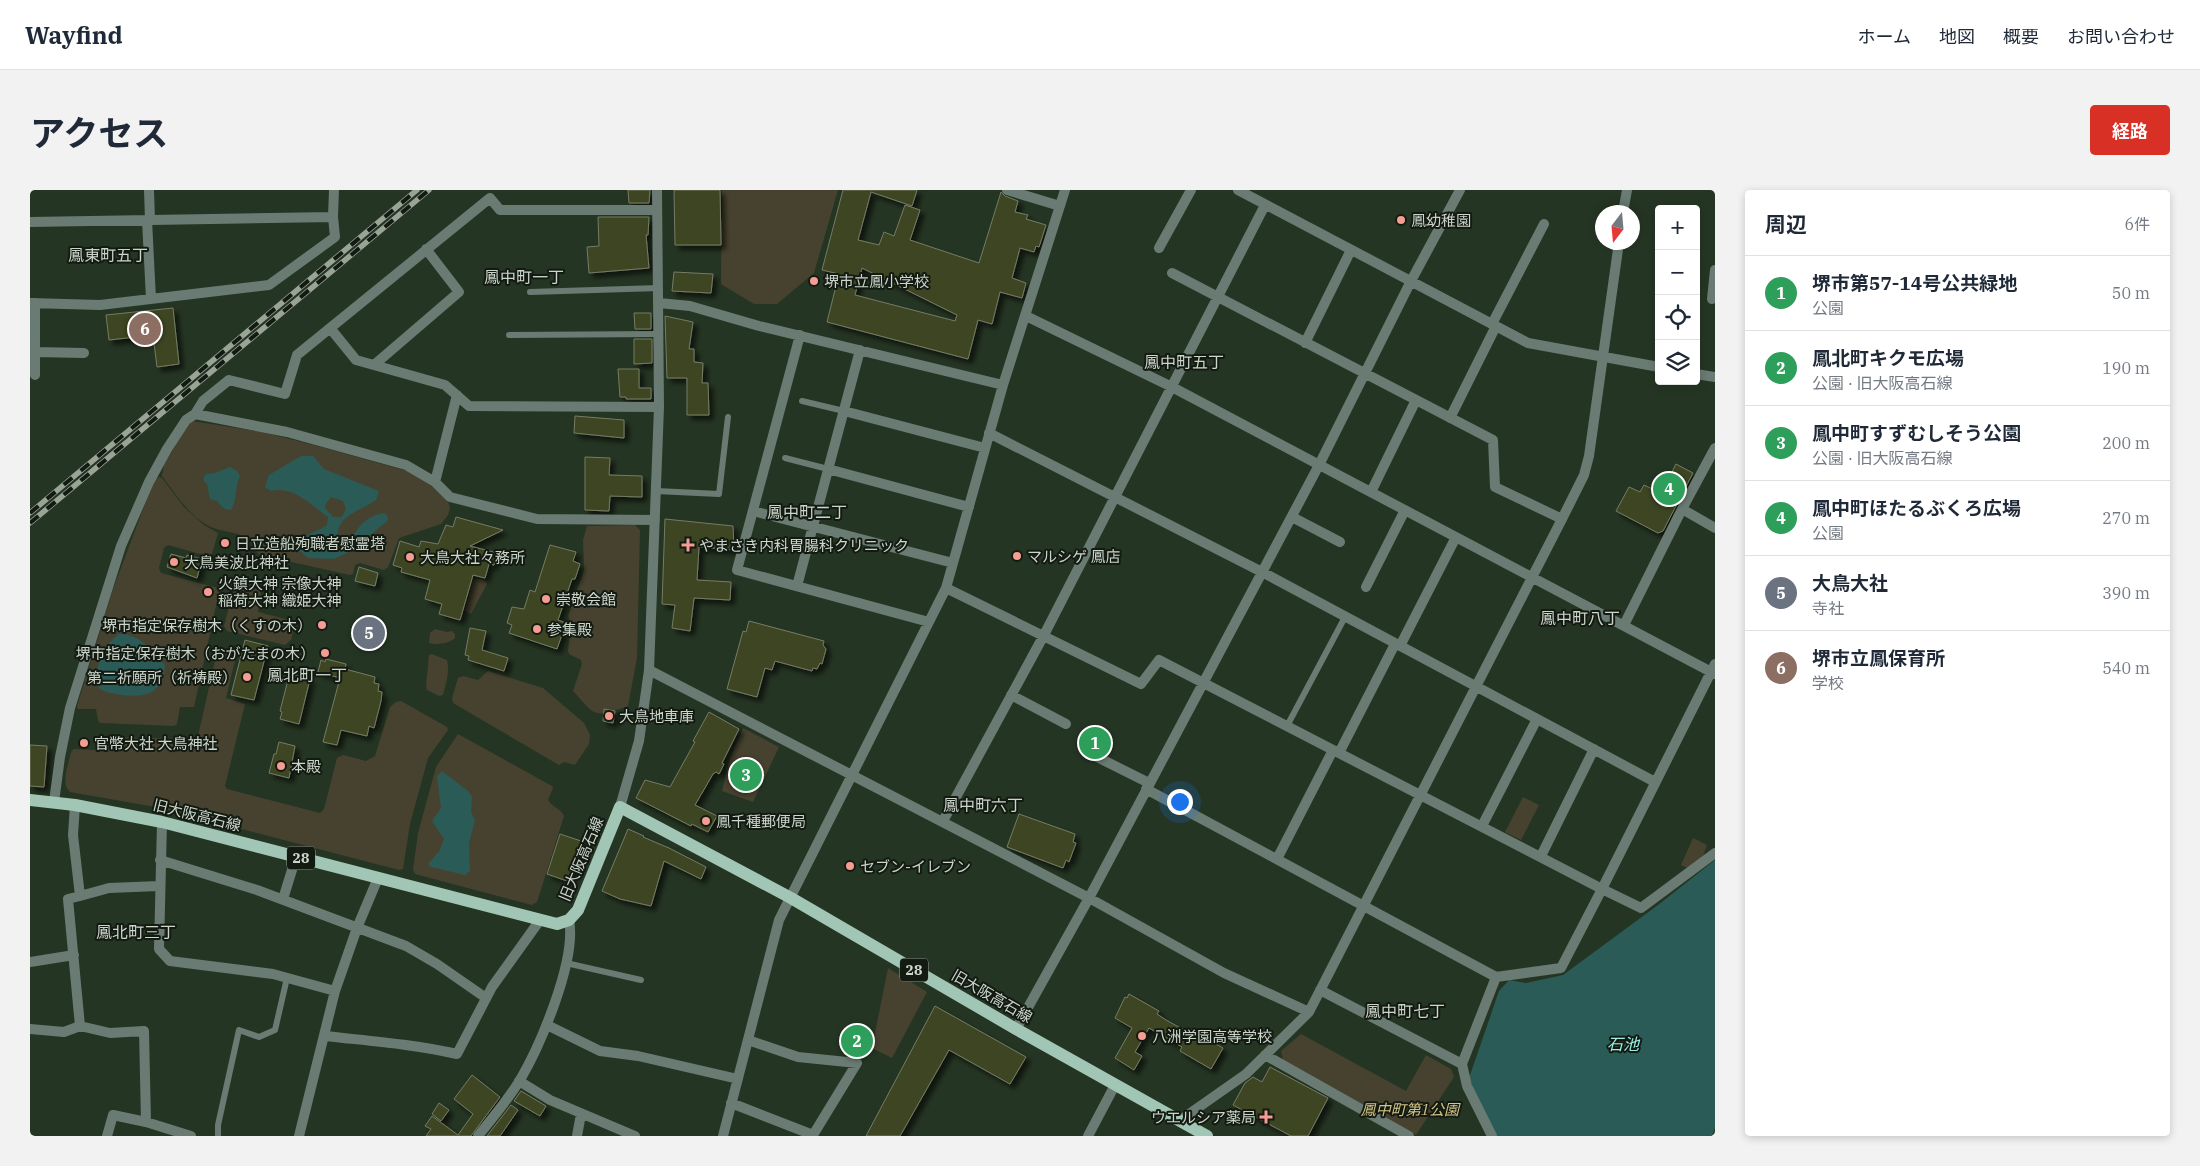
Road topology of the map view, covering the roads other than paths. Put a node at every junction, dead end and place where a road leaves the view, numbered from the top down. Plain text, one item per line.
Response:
1 (150, 190) edge
2 (334, 190) edge
3 (657, 190) edge
4 (1007, 190) edge
5 (1065, 190) edge
6 (1191, 190) edge
7 (1238, 190) edge
8 (1460, 190) edge
9 (1627, 190) edge
10 (491, 194) edge
11 (1265, 205) junction
12 (1624, 205) edge
13 (1060, 206) junction
14 (658, 210) junction
15 (333, 217) junction
16 (149, 220) junction
17 (30, 222) edge
18 (1544, 224) dead end
19 (1159, 248) dead end
20 (426, 249) junction
21 (1351, 250) junction
22 (1618, 250) edge
23 (1715, 270) edge
24 (1172, 273) dead end
25 (1411, 282) junction
26 (659, 288) junction
27 (530, 292) dead end
28 (150, 299) junction
29 (1218, 299) junction
30 (1712, 299) dead end
31 (33, 303) edge
32 (659, 304) junction
33 (1026, 316) junction
34 (1494, 325) junction
35 (330, 328) junction
36 (659, 334) junction
37 (800, 335) junction
38 (508, 336) dead end
39 (1305, 343) junction
40 (860, 350) junction
41 (35, 352) junction
42 (84, 353) dead end
43 (1602, 358) junction
44 (374, 365) junction
45 (1655, 366) edge
46 (1364, 373) junction
47 (35, 375) dead end
48 (1700, 375) edge
49 (1715, 377) edge
50 (1003, 385) junction
51 (1172, 387) junction
52 (457, 395) junction
53 (802, 400) dead end
54 (1416, 400) junction
55 (659, 407) junction
56 (844, 411) junction
57 (195, 414) junction
58 (728, 417) dead end
59 (1450, 418) junction
60 (989, 433) junction
61 (985, 448) junction
62 (1715, 448) edge
63 (785, 458) dead end
64 (1319, 465) junction
65 (828, 469) junction
66 (435, 482) junction
67 (656, 491) junction
68 (1371, 492) junction
69 (1114, 498) junction
70 (969, 507) junction
71 (1682, 509) junction
72 (1405, 510) junction
73 (753, 511) junction
74 (1292, 516) junction
75 (1562, 519) junction
76 (655, 520) junction
77 (812, 527) junction
78 (1715, 528) edge
79 (1456, 537) junction
80 (1340, 542) dead end
81 (953, 563) junction
82 (1262, 572) junction
83 (1533, 578) junction
84 (796, 586) junction
85 (1366, 587) dead end
86 (946, 588) junction
87 (1345, 617) junction
88 (929, 622) junction
89 (1624, 625) junction
90 (1044, 635) junction
91 (1398, 645) junction
92 (649, 670) junction
93 (1714, 670) edge
94 (1202, 682) junction
95 (1476, 687) junction
96 (1011, 695) junction
97 (1537, 719) junction
98 (1066, 724) dead end
99 (1287, 726) junction
100 (1594, 749) junction
101 (1336, 751) junction
102 (1093, 755) dead end
103 (853, 775) junction
104 (1655, 782) junction
105 (1148, 786) junction
106 (1421, 796) junction
107 (30, 800) edge
108 (54, 802) junction
109 (75, 805) junction
110 (620, 807) junction
111 (943, 821) junction
112 (162, 822) junction
113 (1482, 826) junction
114 (1715, 852) edge
115 (1541, 856) junction
116 (296, 857) junction
117 (1277, 859) junction
118 (160, 860) junction
119 (378, 878) junction
120 (159, 886) junction
121 (1602, 889) junction
122 (80, 896) junction
123 (792, 898) junction
124 (1089, 898) junction
125 (282, 899) junction
126 (1364, 905) junction
127 (540, 920) junction
128 (569, 920) junction
129 (357, 928) junction
130 (74, 955) junction
131 (30, 962) edge
132 (566, 963) junction
133 (1496, 977) junction
134 (287, 978) junction
135 (641, 980) dead end
136 (1320, 990) junction
137 (335, 991) junction
138 (486, 998) junction
139 (1308, 1012) junction
140 (546, 1025) junction
141 (80, 1026) junction
142 (30, 1029) edge
143 (1016, 1029) junction
144 (325, 1036) junction
145 (748, 1040) junction
146 (1264, 1055) junction
147 (1462, 1064) junction
148 (738, 1079) junction
149 (520, 1081) junction
150 (1115, 1085) junction
151 (731, 1103) junction
152 (581, 1114) junction
153 (1179, 1121) junction
154 (146, 1122) junction
155 (107, 1136) edge
156 (191, 1136) edge
157 (218, 1136) edge
158 (299, 1136) edge
159 (478, 1136) edge
160 (577, 1136) edge
161 (635, 1136) edge
162 (723, 1136) edge
163 (1088, 1136) edge
164 (1207, 1136) edge
165 (1409, 1136) edge
166 (1492, 1136) edge

1 - 16 street
2 - 15 street
3 - 14 street
4 - 13 street
5 - 13 street
6 - 19 street
7 - 11 street
8 - 25 street
9 - 12 street
10 - 14 street
10 - 20 street
11 - 21 street
11 - 29 street
13 - 33 street
14 - 26 street
15 - 16 street
15 - 28 street
16 - 17 street
16 - 28 street
18 - 34 street
20 - 35 street
20 - 44 street
21 - 25 street
21 - 39 street
22 - 43 street
23 - 30 street
24 - 29 street
25 - 34 street
25 - 46 street
26 - 27 lane
26 - 32 street
28 - 31 street
29 - 39 street
29 - 51 street
31 - 41 street
32 - 36 street
32 - 37 street
33 - 50 street
33 - 51 street
34 - 43 street
34 - 59 street
35 - 44 street
35 - 57 street
36 - 38 lane
36 - 55 street
37 - 40 street
37 - 73 street
39 - 46 street
40 - 50 street
40 - 56 street
41 - 42 street
41 - 47 street
43 - 45 street
43 - 75 street
44 - 52 street
46 - 54 street
46 - 64 street
48 - 49 street
50 - 60 street
51 - 64 street
51 - 69 street
52 - 55 street
52 - 66 street
53 - 56 lane
54 - 59 street
54 - 68 street
55 - 67 street
56 - 61 street
56 - 65 street
57 - 66 street
57 - 108 street
58 - 67 lane
59 - 75 street
60 - 61 street
60 - 69 street
61 - 70 street
62 - 71 street
63 - 65 lane
64 - 68 street
64 - 74 street
65 - 70 street
65 - 77 street
66 - 76 street
67 - 76 street
68 - 72 street
69 - 82 street
69 - 90 street
70 - 81 street
71 - 78 street
71 - 89 street
72 - 79 street
72 - 85 street
73 - 77 street
73 - 84 street
74 - 80 street
74 - 82 street
75 - 83 street
76 - 92 street
77 - 81 street
77 - 84 street
79 - 83 street
79 - 91 street
81 - 86 street
82 - 87 street
82 - 94 street
83 - 89 street
83 - 95 street
84 - 88 street
86 - 88 street
86 - 90 street
87 - 91 street
87 - 99 lane
88 - 103 street
89 - 93 street
90 - 94 street
90 - 96 street
91 - 95 street
91 - 101 street
92 - 103 street
92 - 110 street
93 - 104 street
94 - 99 street
94 - 105 street
95 - 97 street
95 - 106 street
96 - 98 street
96 - 111 street
97 - 100 street
97 - 113 street
99 - 101 street
100 - 104 street
100 - 115 street
101 - 106 street
101 - 117 street
102 - 105 street
103 - 111 street
103 - 123 street
104 - 121 street
105 - 117 street
105 - 124 street
106 - 113 street
106 - 126 street
107 - 108 main road, 旧大阪高石線 / 28
108 - 109 main road, 旧大阪高石線 / 28
109 - 112 main road, 旧大阪高石線 / 28
109 - 122 street
110 - 123 main road, 旧大阪高石線 / 28
110 - 128 main road, 旧大阪高石線
111 - 124 street
112 - 116 main road, 旧大阪高石線 / 28
112 - 118 street
113 - 115 street
114 - 121 street
115 - 121 street
116 - 119 main road, 旧大阪高石線 / 28
116 - 125 street
117 - 126 street
118 - 120 street
118 - 125 street
119 - 127 main road, 旧大阪高石線 / 28
119 - 129 street
120 - 122 street
120 - 134 street
121 - 133 street
122 - 130 street
123 - 143 main road, 旧大阪高石線 / 28
123 - 145 street
124 - 139 street
124 - 143 street
125 - 129 street
126 - 133 street
126 - 136 street
127 - 128 main road, 旧大阪高石線 / 28
127 - 138 street
128 - 132 street
129 - 137 street
129 - 138 street
130 - 131 street
130 - 141 street
132 - 135 lane
132 - 140 street
133 - 147 street
134 - 137 street
134 - 157 lane
136 - 139 street
136 - 147 street
137 - 144 street
138 - 144 street
139 - 146 street
140 - 148 street
140 - 149 street
141 - 142 street
141 - 154 street
143 - 150 main road, 旧大阪高石線 / 28
144 - 158 street
145 - 148 street
145 - 151 street
146 - 153 street
146 - 165 street
147 - 166 street
148 - 151 street
149 - 152 street
149 - 159 street
150 - 153 main road, 旧大阪高石線 / 28
150 - 163 street
151 - 162 street
152 - 160 street
152 - 161 street
153 - 164 main road, 旧大阪高石線 / 28
154 - 155 street
154 - 156 street

